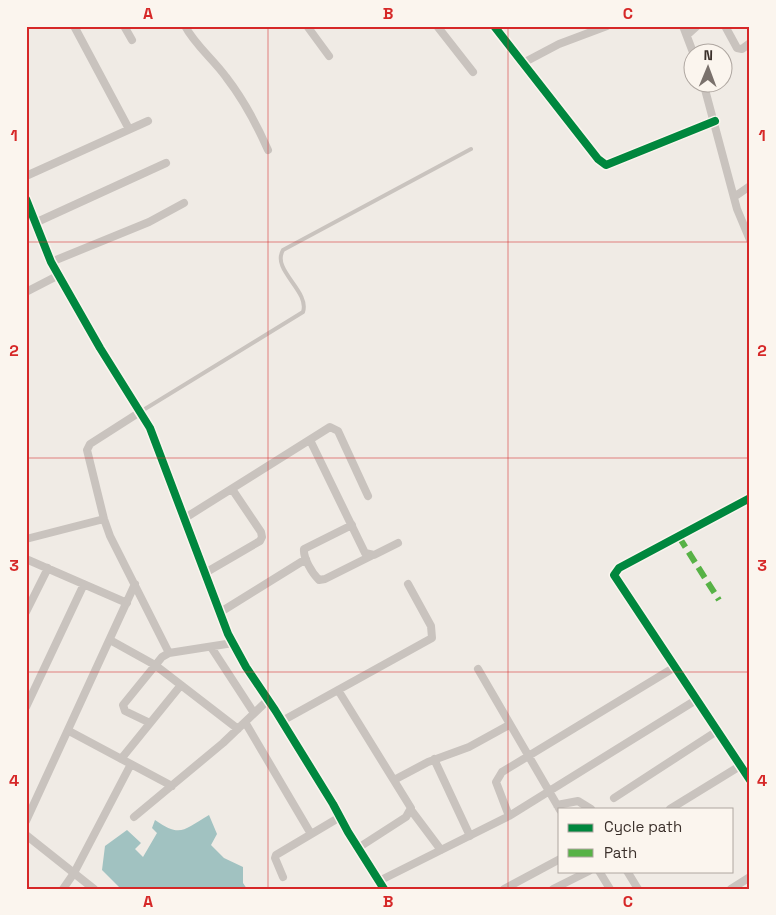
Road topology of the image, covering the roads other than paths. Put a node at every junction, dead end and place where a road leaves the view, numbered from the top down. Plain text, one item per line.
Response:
1 (74, 26) edge
2 (124, 26) edge
3 (184, 26) edge
4 (307, 26) edge
5 (436, 26) edge
6 (494, 26) edge
7 (607, 26) edge
8 (683, 26) edge
9 (697, 26) edge
10 (725, 26) edge
11 (687, 35) junction
12 (132, 40) dead end
13 (689, 42) edge
14 (750, 43) edge
15 (329, 56) dead end
16 (523, 63) junction
17 (473, 72) dead end
18 (706, 92) edge
19 (148, 121) dead end
20 (715, 121) junction
21 (129, 129) junction
22 (471, 149) dead end
23 (268, 150) dead end
24 (166, 163) dead end
25 (26, 176) edge
26 (750, 186) edge
27 (734, 196) junction
28 (26, 199) edge
29 (184, 203) dead end
30 (37, 222) junction
31 (750, 240) edge
32 (51, 262) junction
33 (59, 275) junction
34 (26, 292) edge
35 (140, 412) junction
36 (310, 440) junction
37 (232, 489) junction
38 (368, 496) dead end
39 (750, 498) edge
40 (186, 518) junction
41 (104, 519) junction
42 (352, 525) junction
43 (26, 539) edge
44 (398, 543) dead end
45 (371, 556) junction
46 (26, 558) edge
47 (306, 559) junction
48 (48, 568) junction
49 (205, 573) junction
50 (84, 584) junction
51 (135, 584) junction
52 (408, 584) dead end
53 (127, 603) junction
54 (26, 612) edge
55 (219, 613) junction
56 (110, 640) junction
57 (233, 643) junction
58 (212, 647) junction
59 (169, 653) junction
60 (155, 665) junction
61 (675, 667) junction
62 (478, 669) dead end
63 (181, 686) junction
64 (338, 690) junction
65 (268, 700) junction
66 (696, 700) junction
67 (26, 707) edge
68 (254, 713) junction
69 (282, 721) junction
70 (245, 722) junction
71 (150, 723) junction
72 (509, 725) junction
73 (238, 729) junction
74 (69, 731) junction
75 (717, 731) junction
76 (528, 756) junction
77 (120, 759) junction
78 (434, 759) junction
79 (131, 764) junction
80 (740, 766) junction
81 (394, 780) junction
82 (750, 780) edge
83 (172, 786) junction
84 (549, 792) junction
85 (614, 798) dead end
86 (558, 807) edge
87 (588, 808) edge
88 (672, 808) edge
89 (411, 810) junction
90 (510, 816) junction
91 (134, 817) dead end
92 (340, 817) junction
93 (26, 821) edge
94 (311, 834) junction
95 (470, 836) junction
96 (28, 840) edge
97 (358, 848) junction
98 (441, 850) junction
99 (558, 859) edge
100 (587, 872) edge
101 (600, 872) edge
102 (628, 872) edge
103 (74, 873) junction
104 (283, 877) dead end
105 (750, 877) edge
106 (379, 881) junction
107 (63, 889) edge
108 (94, 889) edge
109 (384, 889) edge
110 (504, 889) edge
111 (553, 889) edge
112 (610, 889) edge
113 (638, 889) edge
114 (731, 889) edge

1 - 21 street
2 - 12 street
3 - 23 street
4 - 15 street
5 - 17 street
6 - 16 street
7 - 16 street
8 - 11 street
9 - 11 street
10 - 14 street
11 - 13 street
16 - 20 street
18 - 20 street
19 - 21 street
20 - 27 street
21 - 25 street
22 - 35 lane
24 - 30 street
26 - 27 street
27 - 31 street
28 - 30 street
29 - 32 street
30 - 32 street
32 - 33 street
33 - 34 street
33 - 35 street
35 - 40 street
35 - 41 street
36 - 37 street
36 - 38 street
36 - 42 street
37 - 40 street
37 - 49 street
39 - 61 street
40 - 49 street
41 - 43 street
41 - 51 street
42 - 45 street
42 - 47 street
44 - 45 street
45 - 47 street
46 - 48 street
47 - 55 street
48 - 50 street
48 - 54 street
49 - 55 street
50 - 53 street
50 - 67 street
51 - 53 street
51 - 59 street
52 - 64 street
53 - 56 street
55 - 57 street
56 - 60 street
56 - 74 street
57 - 58 street
57 - 65 street
58 - 59 street
58 - 68 street
59 - 60 street
60 - 63 street
60 - 71 street
61 - 66 street
61 - 76 street
62 - 72 street
63 - 71 street
63 - 73 street
64 - 69 street
64 - 81 street
65 - 68 street
65 - 69 street
66 - 75 street
66 - 84 street
68 - 70 street
69 - 92 street
70 - 73 street
70 - 94 street
71 - 77 street
72 - 76 street
72 - 78 street
73 - 83 street
74 - 77 street
74 - 93 street
75 - 80 street
75 - 85 street
76 - 84 street
76 - 90 street
77 - 79 street
78 - 81 street
78 - 95 street
79 - 83 street
79 - 103 street
80 - 82 street
80 - 88 street
81 - 89 street
83 - 91 street
84 - 86 street
84 - 90 street
86 - 87 street
89 - 97 street
89 - 98 street
90 - 95 street
92 - 94 street
92 - 97 street
94 - 104 street
95 - 98 street
96 - 103 street
97 - 106 street
98 - 106 street
99 - 110 street
100 - 111 street
101 - 112 street
102 - 113 street
103 - 107 street
103 - 108 street
105 - 114 street
106 - 109 street

